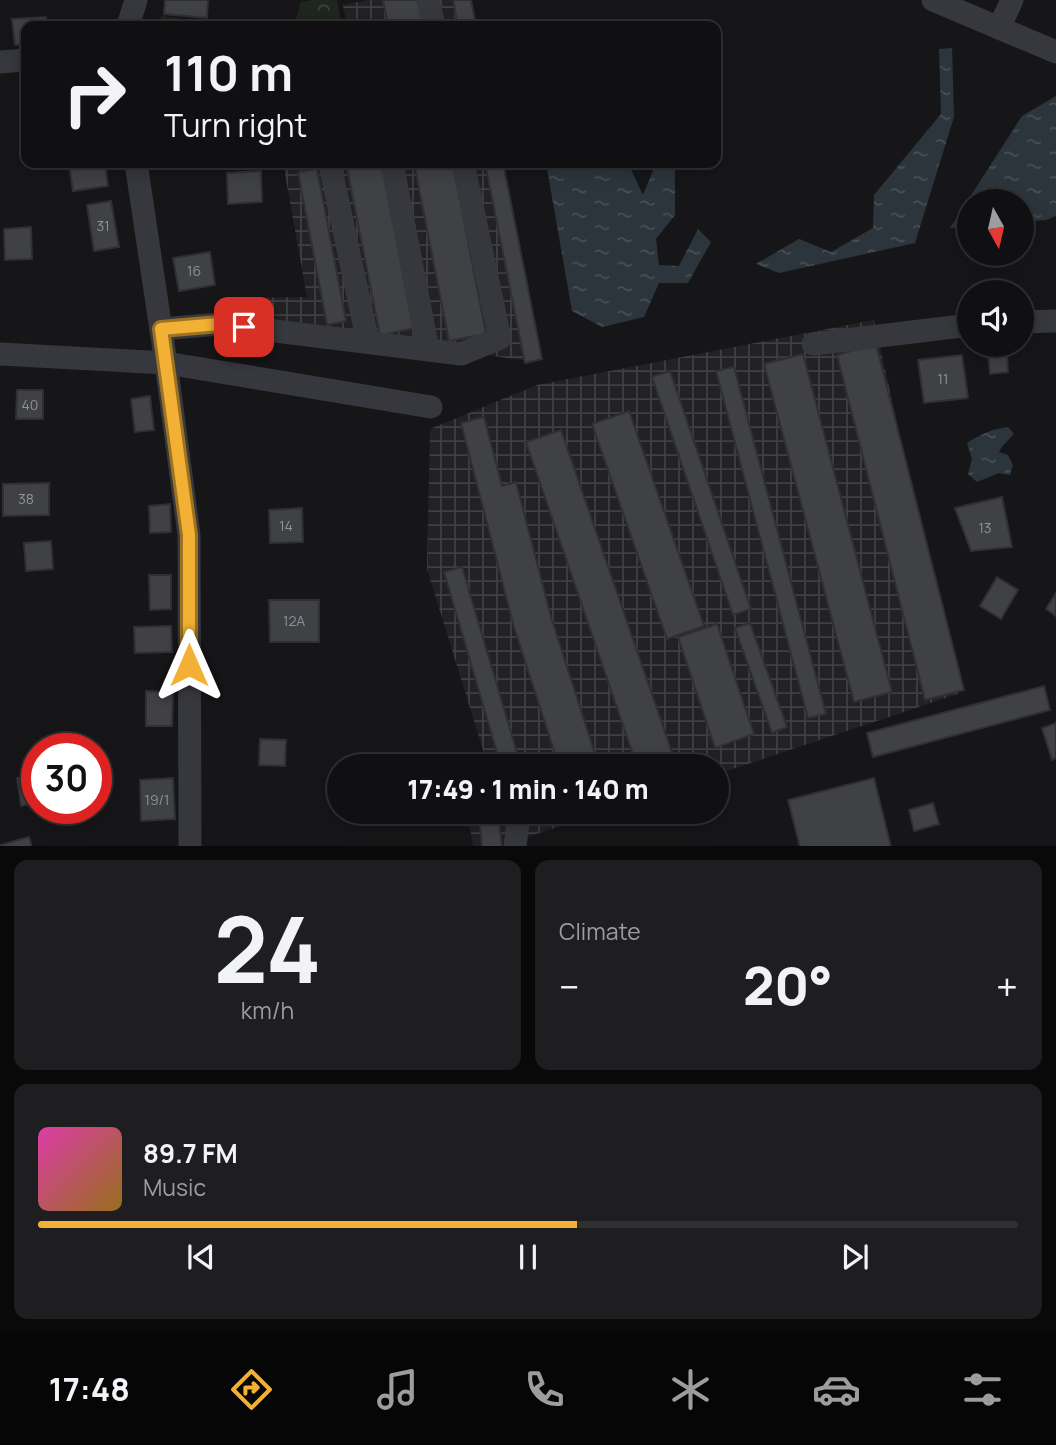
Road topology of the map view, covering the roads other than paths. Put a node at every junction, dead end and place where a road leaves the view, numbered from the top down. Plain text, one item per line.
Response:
1 (136, 0) edge
2 (428, 0) edge
3 (933, 0) edge
4 (1012, 0) edge
5 (130, 21) edge
6 (433, 21) edge
7 (999, 28) junction
8 (1056, 52) edge
9 (21, 60) edge
10 (0, 62) edge
11 (137, 168) edge
12 (392, 168) edge
13 (464, 168) edge
14 (331, 170) dead end
15 (1056, 321) edge
16 (1034, 322) edge
17 (957, 327) edge
18 (161, 329) junction
19 (368, 342) junction
20 (813, 344) dead end
21 (428, 350) junction
22 (0, 354) edge
23 (166, 363) junction
24 (430, 407) dead end
25 (518, 824) edge
26 (190, 846) edge
27 (515, 846) edge

1 - 5 street
2 - 6 street
3 - 7 street
4 - 7 street
7 - 8 street
9 - 10 street
11 - 18 street
12 - 21 street
13 - 21 street
14 - 19 street
15 - 16 street
17 - 20 street
18 - 19 street
18 - 23 street
19 - 21 street
22 - 23 street
23 - 24 street
23 - 26 street
25 - 27 street

